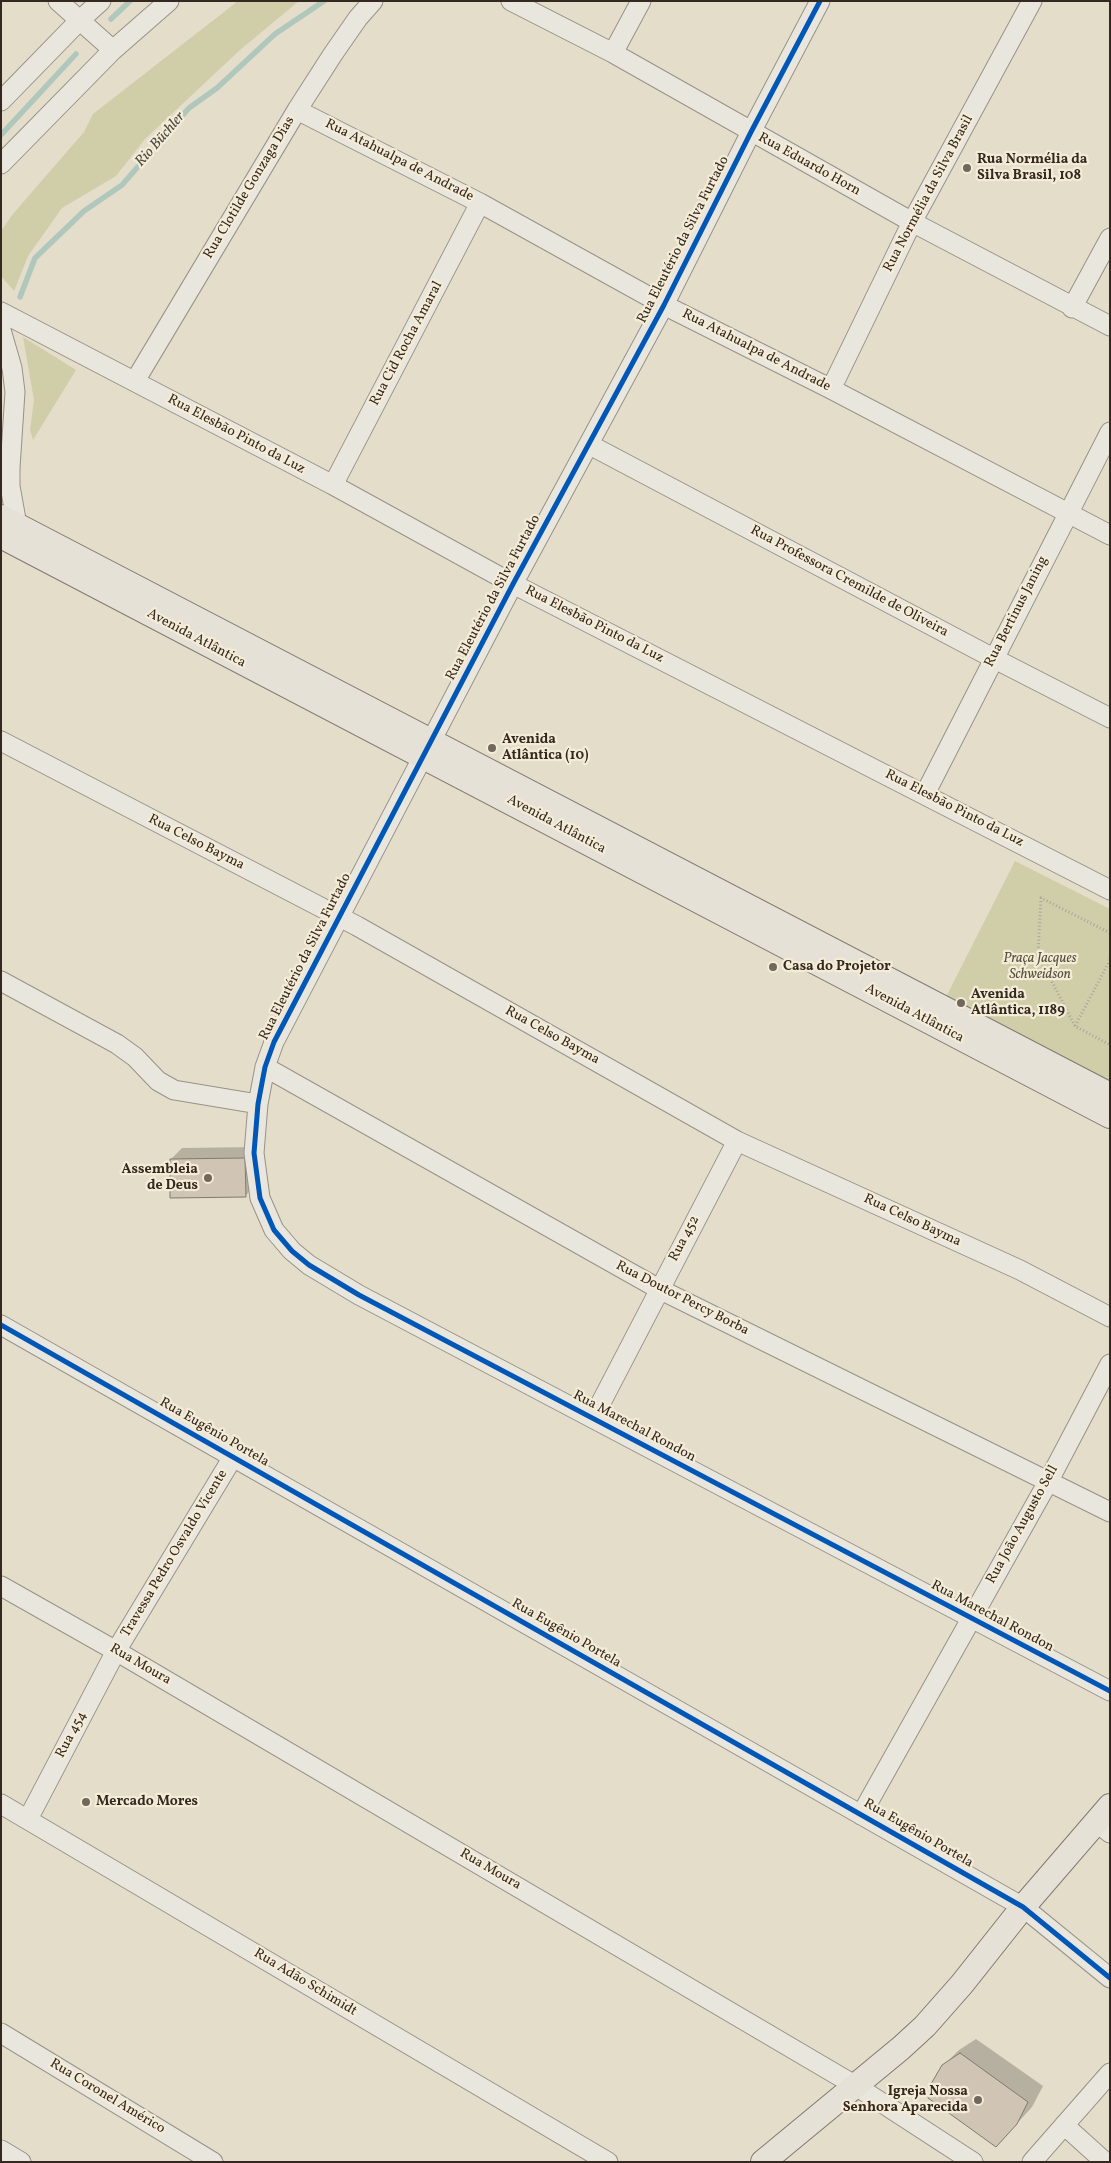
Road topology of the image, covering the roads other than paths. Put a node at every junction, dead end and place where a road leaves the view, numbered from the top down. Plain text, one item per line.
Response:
1 (58, 1) edge
2 (101, 1) edge
3 (169, 1) edge
4 (374, 1) edge
5 (510, 1) edge
6 (640, 1) edge
7 (820, 1) edge
8 (1032, 1) edge
9 (79, 21) junction
10 (113, 50) junction
11 (613, 53) junction
12 (1, 101) edge
13 (297, 110) junction
14 (751, 132) junction
15 (1, 164) edge
16 (480, 203) junction
17 (912, 222) junction
18 (1110, 238) edge
19 (664, 305) junction
20 (1072, 308) junction
21 (1, 312) edge
22 (1110, 326) edge
23 (1, 330) edge
24 (135, 381) junction
25 (831, 389) junction
26 (1110, 432) edge
27 (590, 445) junction
28 (333, 485) junction
29 (1068, 513) junction
30 (6, 532) edge
31 (1110, 535) edge
32 (513, 584) junction
33 (993, 658) junction
34 (1110, 718) edge
35 (1, 741) edge
36 (427, 748) junction
37 (925, 794) junction
38 (1110, 890) edge
39 (338, 916) junction
40 (858, 974) junction
41 (1, 981) edge
42 (265, 1067) junction
43 (1110, 1095) edge
44 (258, 1104) junction
45 (1110, 1116) edge
46 (737, 1141) junction
47 (659, 1289) junction
48 (1110, 1317) edge
49 (1, 1325) edge
50 (1110, 1364) edge
51 (593, 1418) junction
52 (234, 1457) junction
53 (1048, 1482) junction
54 (1110, 1512) edge
55 (1, 1586) edge
56 (971, 1618) junction
57 (116, 1651) junction
58 (1110, 1691) edge
59 (1, 1804) edge
60 (861, 1815) junction
61 (28, 1820) junction
62 (1105, 1820) edge
63 (1023, 1907) junction
64 (1110, 1978) edge
65 (1, 2033) edge
66 (1110, 2073) edge
67 (856, 2086) junction
68 (1064, 2125) junction
69 (1, 2150) edge
70 (21, 2162) edge
71 (212, 2162) edge
72 (608, 2162) edge
73 (763, 2162) edge
74 (973, 2162) edge
75 (1032, 2162) edge
76 (1105, 2162) edge

1 - 9 street
2 - 9 street
3 - 10 street
4 - 13 street, Rua Clotilde Gonzaga Dias
5 - 11 street, Rua Eduardo Horn
6 - 11 street
7 - 14 street, Rua Eleutério da Silva Furtado
8 - 17 street, Rua Normélia da Silva Brasil
9 - 10 street
9 - 12 street
10 - 15 street
11 - 14 street, Rua Eduardo Horn
13 - 16 street, Rua Atahualpa de Andrade
13 - 24 street, Rua Clotilde Gonzaga Dias
14 - 17 street, Rua Eduardo Horn
14 - 19 street, Rua Eleutério da Silva Furtado
16 - 19 street, Rua Atahualpa de Andrade
16 - 28 street, Rua Cid Rocha Amaral
17 - 20 street, Rua Eduardo Horn
17 - 25 street, Rua Normélia da Silva Brasil
18 - 20 street
19 - 25 street, Rua Atahualpa de Andrade
19 - 27 street, Rua Eleutério da Silva Furtado
20 - 22 street, Rua Eduardo Horn
21 - 24 street, Rua Elesbão Pinto da Luz
23 - 30 street
24 - 28 street, Rua Elesbão Pinto da Luz
25 - 29 street, Rua Atahualpa de Andrade
26 - 29 street, Rua Bertinus Janing
27 - 32 street, Rua Eleutério da Silva Furtado
27 - 33 street, Rua Professora Cremilde de Oliveira
28 - 32 street, Rua Elesbão Pinto da Luz
29 - 31 street, Rua Atahualpa de Andrade
29 - 33 street, Rua Bertinus Janing
30 - 36 main road, Avenida Atlântica
32 - 36 street, Rua Eleutério da Silva Furtado
32 - 37 street, Rua Elesbão Pinto da Luz
33 - 34 street, Rua Professora Cremilde de Oliveira
33 - 37 street, Rua Bertinus Janing
35 - 39 street, Rua Celso Bayma
36 - 39 street, Rua Eleutério da Silva Furtado
36 - 40 main road, Avenida Atlântica
37 - 38 street, Rua Elesbão Pinto da Luz
39 - 42 street, Rua Eleutério da Silva Furtado
39 - 46 street, Rua Celso Bayma
40 - 43 main road, Avenida Atlântica
40 - 45 main road, Avenida Atlântica
41 - 44 street
42 - 44 street, Rua Eleutério da Silva Furtado
42 - 47 street, Rua Doutor Percy Borba
44 - 51 street, Rua Marechal Rondon
46 - 47 street, Rua 452
46 - 48 street, Rua Celso Bayma
47 - 51 street, Rua 452
47 - 53 street, Rua Doutor Percy Borba
49 - 52 street, Rua Eugênio Portela
50 - 53 street, Rua João Augusto Sell
51 - 56 street, Rua Marechal Rondon
52 - 57 street, Travessa Pedro Osvaldo Vicente
52 - 60 street, Rua Eugênio Portela
53 - 54 street, Rua Doutor Percy Borba
53 - 56 street, Rua João Augusto Sell
55 - 57 street, Rua Moura
56 - 58 street, Rua Marechal Rondon
56 - 60 street, Rua João Augusto Sell
57 - 61 street, Rua 454
57 - 67 street, Rua Moura
59 - 61 street, Rua Adão Schimidt
60 - 63 street, Rua Eugênio Portela
61 - 72 street, Rua Adão Schimidt
62 - 63 main road
63 - 64 street, Rua Eugênio Portela
63 - 67 main road
65 - 71 street, Rua Coronel Américo
66 - 68 street
67 - 73 main road
67 - 74 street, Rua Moura
68 - 75 street
68 - 76 street
69 - 70 street

